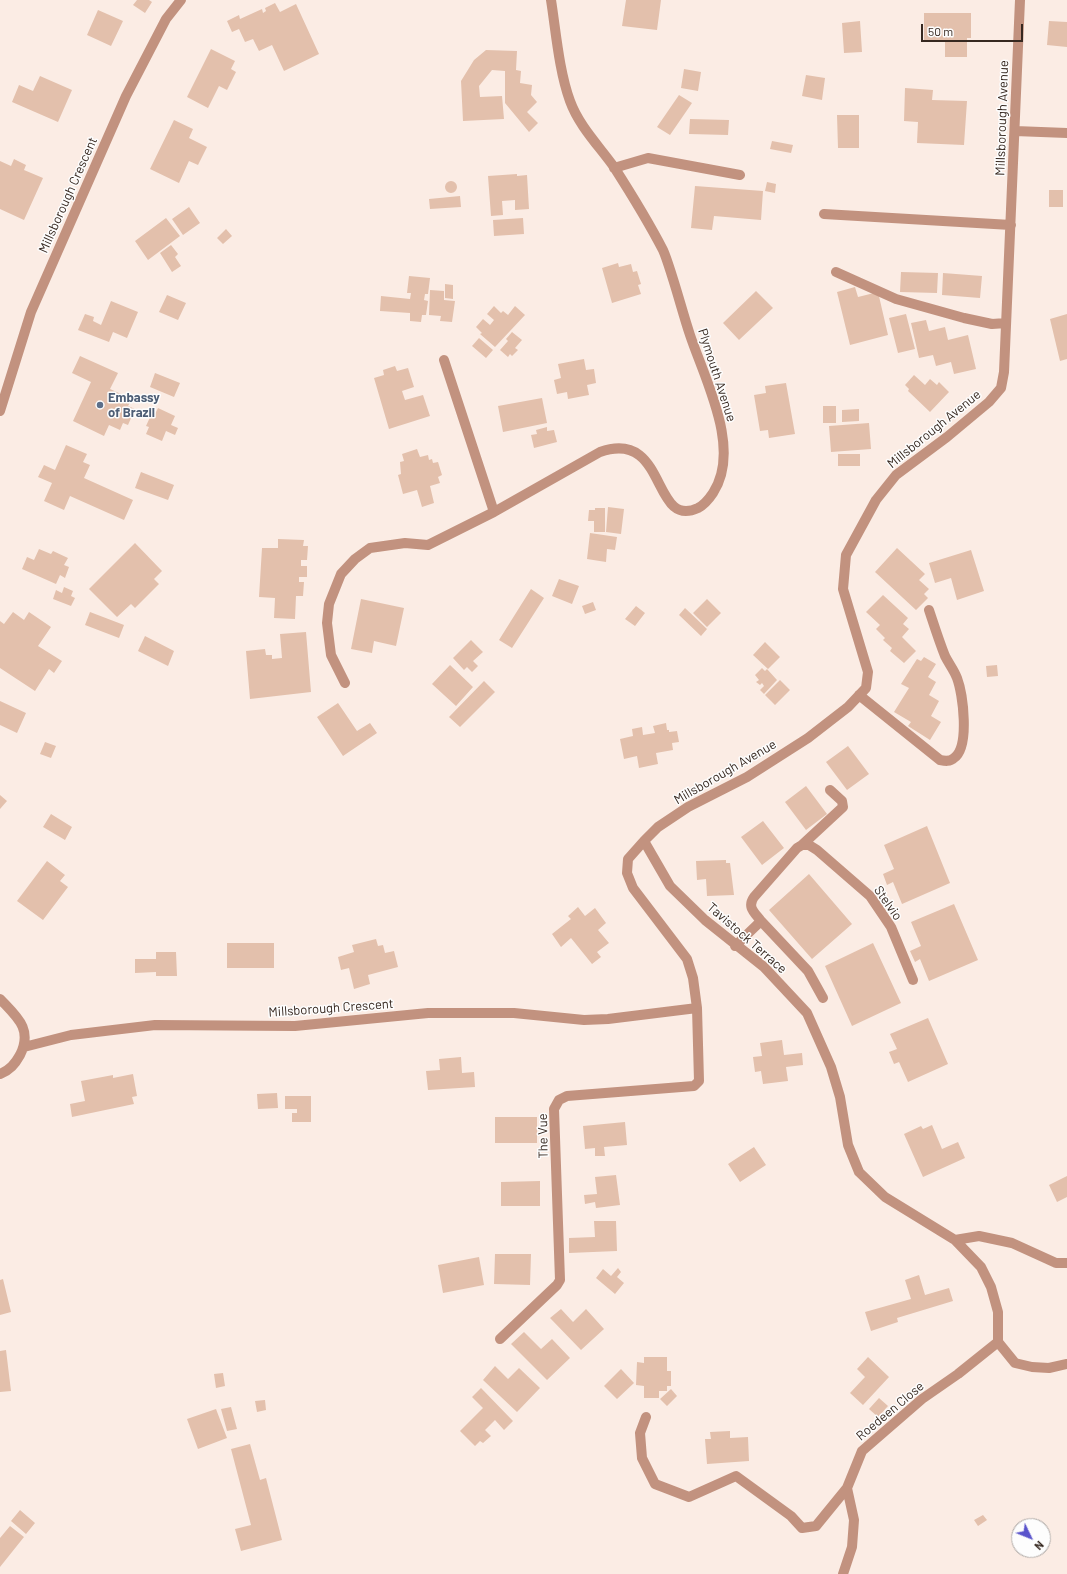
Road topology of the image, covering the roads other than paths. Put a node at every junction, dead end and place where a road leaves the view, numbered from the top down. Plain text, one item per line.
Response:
1 (181, 0) edge
2 (551, 0) edge
3 (1020, 0) edge
4 (1015, 131) junction
5 (1067, 133) edge
6 (614, 168) junction
7 (740, 175) dead end
8 (824, 214) dead end
9 (1011, 225) junction
10 (836, 272) dead end
11 (1006, 324) junction
12 (444, 360) dead end
13 (0, 411) edge
14 (494, 512) junction
15 (928, 610) dead end
16 (345, 683) dead end
17 (859, 695) junction
18 (830, 790) dead end
19 (644, 840) junction
20 (802, 845) junction
21 (761, 921) junction
22 (735, 946) junction
23 (913, 980) dead end
24 (823, 998) dead end
25 (0, 999) edge
26 (697, 1008) junction
27 (24, 1047) junction
28 (0, 1074) edge
29 (954, 1240) junction
30 (1067, 1263) edge
31 (500, 1339) dead end
32 (998, 1342) junction
33 (1067, 1364) edge
34 (646, 1417) dead end
35 (847, 1488) junction
36 (843, 1574) edge

1 - 13 street, Millsborough Crescent
2 - 6 street, Plymouth Avenue
3 - 4 street, Millsborough Avenue
4 - 5 street
4 - 9 street, Millsborough Avenue
6 - 7 street
6 - 14 street, Plymouth Avenue
8 - 9 street
9 - 11 street, Millsborough Avenue
10 - 11 street
11 - 17 street, Millsborough Avenue
12 - 14 street
14 - 16 street, Plymouth Avenue
15 - 17 street
17 - 19 street, Millsborough Avenue
18 - 20 street
19 - 22 street, Tavistock Terrace
19 - 26 street, Millsborough Avenue
20 - 21 street
20 - 23 street, Stelvio
21 - 22 street
21 - 24 street
22 - 29 street, Tavistock Terrace
25 - 27 street
26 - 27 street, Millsborough Crescent
26 - 31 street, The Vue
27 - 28 street
29 - 30 street
29 - 32 street, Tavistock Terrace
32 - 33 street
32 - 35 street, Roedeen Close
34 - 35 street, Roedeen Close
35 - 36 street

